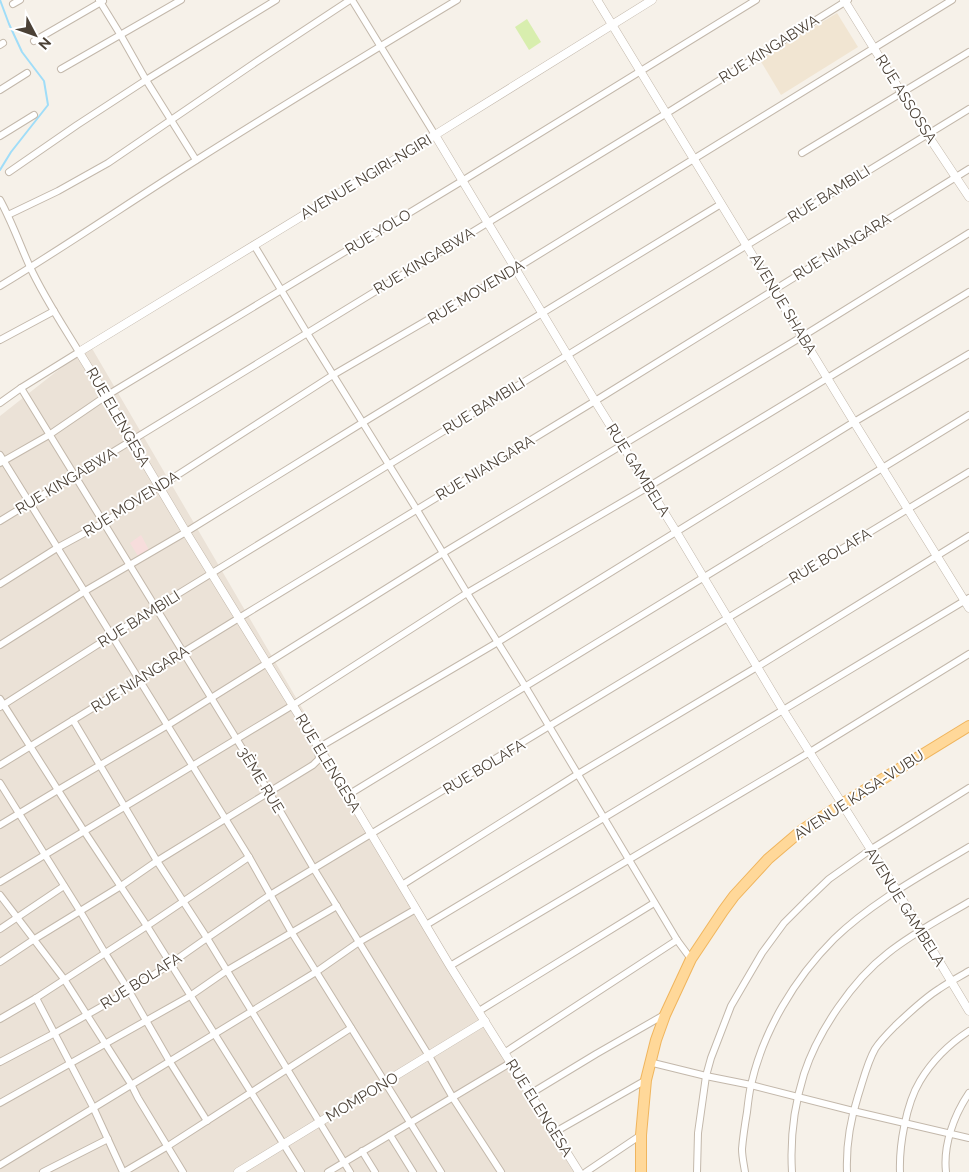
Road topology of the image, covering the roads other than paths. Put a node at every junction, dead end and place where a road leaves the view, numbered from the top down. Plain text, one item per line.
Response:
1 (20, 0) edge
2 (182, 0) edge
3 (276, 0) edge
4 (351, 0) edge
5 (457, 0) edge
6 (598, 0) edge
7 (652, 0) edge
8 (756, 0) edge
9 (952, 0) edge
10 (101, 1) edge
11 (846, 1) edge
12 (14, 4) dead end
13 (612, 24) junction
14 (120, 34) junction
15 (34, 41) dead end
16 (380, 46) junction
17 (874, 48) junction
18 (969, 52) edge
19 (61, 69) dead end
20 (641, 72) junction
21 (27, 73) dead end
22 (146, 80) junction
23 (0, 90) edge
24 (902, 93) junction
25 (969, 109) edge
26 (666, 113) junction
27 (34, 115) dead end
28 (171, 120) junction
29 (927, 134) junction
30 (435, 135) junction
31 (0, 136) edge
32 (802, 153) dead end
33 (694, 158) junction
34 (196, 160) junction
35 (969, 169) edge
36 (9, 172) dead end
37 (956, 177) junction
38 (462, 180) junction
39 (969, 197) edge
40 (0, 200) edge
41 (721, 204) junction
42 (8, 215) junction
43 (488, 223) junction
44 (969, 233) edge
45 (254, 245) junction
46 (747, 245) junction
47 (30, 268) junction
48 (515, 268) junction
49 (0, 286) edge
50 (774, 289) junction
51 (282, 290) junction
52 (969, 292) edge
53 (54, 311) junction
54 (542, 313) junction
55 (307, 333) junction
56 (803, 336) junction
57 (0, 340) edge
58 (79, 352) junction
59 (567, 354) junction
60 (969, 354) edge
61 (333, 375) junction
62 (828, 378) junction
63 (21, 388) junction
64 (106, 396) junction
65 (595, 401) junction
66 (0, 403) edge
67 (969, 415) edge
68 (362, 422) junction
69 (854, 422) junction
70 (49, 435) junction
71 (132, 441) junction
72 (622, 446) junction
73 (1, 460) edge
74 (389, 464) junction
75 (882, 468) junction
76 (969, 472) edge
77 (74, 476) junction
78 (159, 487) junction
79 (648, 487) junction
80 (30, 503) junction
81 (908, 509) junction
82 (417, 510) junction
83 (0, 521) edge
84 (103, 523) junction
85 (186, 532) junction
86 (677, 533) junction
87 (969, 536) edge
88 (58, 548) junction
89 (444, 553) junction
90 (936, 556) junction
91 (130, 565) junction
92 (211, 573) junction
93 (703, 577) junction
94 (0, 584) edge
95 (85, 591) junction
96 (467, 594) junction
97 (967, 599) edge
98 (155, 608) junction
99 (969, 608) edge
100 (239, 618) junction
101 (728, 618) junction
102 (113, 635) junction
103 (498, 642) junction
104 (0, 645) edge
105 (183, 653) junction
106 (969, 654) edge
107 (266, 664) junction
108 (757, 667) junction
109 (140, 679) junction
110 (525, 686) junction
111 (211, 698) junction
112 (1, 703) edge
113 (293, 705) junction
114 (783, 710) junction
115 (74, 720) junction
116 (168, 725) junction
117 (969, 726) edge
118 (550, 727) junction
119 (236, 740) junction
120 (30, 747) junction
121 (318, 748) junction
122 (810, 752) junction
123 (0, 765) edge
124 (100, 766) junction
125 (192, 766) junction
126 (578, 774) junction
127 (0, 783) edge
128 (969, 788) edge
129 (58, 790) junction
130 (269, 792) junction
131 (348, 795) junction
132 (842, 804) junction
133 (125, 807) junction
134 (18, 814) junction
135 (603, 818) junction
136 (226, 820) junction
137 (0, 825) edge
138 (84, 832) junction
139 (372, 835) junction
140 (969, 847) edge
141 (870, 850) junction
142 (45, 855) junction
143 (249, 857) junction
144 (627, 859) junction
145 (158, 861) junction
146 (314, 869) junction
147 (0, 882) edge
148 (402, 885) junction
149 (64, 886) junction
150 (121, 886) junction
151 (897, 891) junction
152 (0, 894) edge
153 (270, 895) junction
154 (183, 902) junction
155 (969, 902) edge
156 (654, 903) junction
157 (337, 906) junction
158 (416, 909) junction
159 (80, 911) junction
160 (16, 917) junction
161 (426, 925) junction
162 (147, 926) junction
163 (0, 928) edge
164 (920, 931) junction
165 (292, 933) junction
166 (207, 938) junction
167 (33, 940) junction
168 (676, 940) junction
169 (359, 942) junction
170 (104, 953) junction
171 (691, 960) junction
172 (0, 962) edge
173 (170, 964) junction
174 (450, 966) junction
175 (969, 970) edge
176 (226, 971) junction
177 (316, 972) junction
178 (64, 980) junction
179 (951, 982) junction
180 (129, 991) junction
181 (190, 996) junction
182 (36, 998) junction
183 (251, 1011) junction
184 (479, 1011) junction
185 (969, 1011) edge
186 (86, 1015) junction
187 (665, 1015) junction
188 (0, 1019) edge
189 (146, 1021) junction
190 (485, 1021) junction
191 (351, 1028) junction
192 (969, 1031) edge
193 (55, 1033) junction
194 (214, 1034) junction
195 (105, 1045) junction
196 (504, 1053) junction
197 (429, 1056) junction
198 (0, 1062) edge
199 (170, 1062) junction
200 (649, 1062) junction
201 (510, 1063) junction
202 (70, 1064) junction
203 (288, 1069) junction
204 (706, 1076) junction
205 (646, 1080) junction
206 (385, 1083) junction
207 (131, 1084) junction
208 (751, 1085) junction
209 (252, 1093) junction
210 (969, 1093) edge
211 (530, 1094) junction
212 (799, 1097) junction
213 (453, 1098) junction
214 (0, 1103) edge
215 (93, 1107) junction
216 (853, 1111) junction
217 (207, 1121) junction
218 (320, 1122) junction
219 (410, 1122) junction
220 (905, 1123) junction
221 (555, 1132) junction
222 (951, 1134) junction
223 (390, 1135) junction
224 (641, 1135) junction
225 (969, 1138) edge
226 (108, 1139) junction
227 (284, 1145) junction
228 (168, 1146) junction
229 (362, 1151) junction
230 (344, 1162) junction
231 (0, 1165) edge
232 (43, 1172) edge
233 (123, 1172) edge
234 (184, 1172) edge
235 (238, 1172) edge
236 (301, 1172) edge
237 (328, 1172) edge
238 (350, 1172) edge
239 (375, 1172) edge
240 (413, 1172) edge
241 (441, 1172) edge
242 (501, 1172) edge
243 (579, 1172) edge
244 (586, 1172) edge
245 (641, 1172) edge
246 (697, 1172) edge
247 (745, 1172) edge
248 (792, 1172) edge
249 (847, 1172) edge
250 (900, 1172) edge
251 (946, 1172) edge

1 - 12 street
2 - 14 street
3 - 22 street
4 - 16 street
4 - 28 street
5 - 16 street
6 - 13 street, AVENUE SHABA
7 - 13 street, AVENUE NGIRI-NGIRI
8 - 20 street, RUE YOLO
9 - 17 street, RUE MOVENDA
10 - 14 street
10 - 15 street
11 - 17 street, RUE ASSOSSA
11 - 26 street, RUE KINGABWA
13 - 20 street, AVENUE SHABA
13 - 30 street, AVENUE NGIRI-NGIRI
14 - 19 street
14 - 22 street
16 - 30 street
16 - 34 street
17 - 24 street, RUE ASSOSSA
17 - 33 street, RUE MOVENDA
18 - 24 street
20 - 26 street, AVENUE SHABA
20 - 38 street, RUE YOLO
21 - 23 street
22 - 28 street
22 - 36 street
24 - 29 street, RUE ASSOSSA
24 - 32 street
25 - 29 street, RUE BAMBILI
26 - 33 street, AVENUE SHABA
26 - 43 street, RUE KINGABWA
27 - 31 street
28 - 34 street
28 - 42 street
29 - 37 street, RUE ASSOSSA
29 - 46 street, RUE BAMBILI
30 - 38 street, RUE GAMBELA
30 - 45 street, AVENUE NGIRI-NGIRI
33 - 41 street, AVENUE SHABA
33 - 48 street, RUE MOVENDA
34 - 47 street
35 - 37 street, RUE NIANGARA
37 - 39 street, RUE ASSOSSA
37 - 50 street, RUE NIANGARA
38 - 43 street, RUE GAMBELA
38 - 51 street, RUE YOLO
40 - 42 street
41 - 46 street, AVENUE SHABA
41 - 54 street
42 - 47 street
43 - 48 street, RUE GAMBELA
43 - 55 street, RUE KINGABWA
44 - 56 street
45 - 51 street
45 - 58 street, AVENUE NGIRI-NGIRI
46 - 50 street, AVENUE SHABA
46 - 59 street, RUE BAMBILI
47 - 49 street
47 - 53 street
48 - 54 street, RUE GAMBELA
48 - 61 street, RUE MOVENDA
50 - 56 street, AVENUE SHABA
50 - 65 street, RUE NIANGARA
51 - 55 street
51 - 64 street, RUE YOLO
52 - 62 street
53 - 57 street
53 - 58 street
54 - 59 street, RUE GAMBELA
54 - 68 street
55 - 61 street
55 - 71 street, RUE KINGABWA
56 - 62 street, AVENUE SHABA
56 - 72 street
58 - 63 street
58 - 64 street, RUE ELENGESA
59 - 65 street, RUE GAMBELA
59 - 74 street, RUE BAMBILI
60 - 69 street
61 - 68 street
61 - 78 street, RUE MOVENDA
62 - 69 street, AVENUE SHABA
62 - 79 street
63 - 66 street
63 - 70 street, 3ÈME RUE
64 - 70 street, RUE YOLO
64 - 71 street, RUE ELENGESA
65 - 72 street, RUE GAMBELA
65 - 82 street, RUE NIANGARA
67 - 75 street
68 - 74 street
68 - 85 street
69 - 75 street, AVENUE SHABA
69 - 86 street
70 - 73 street, RUE YOLO
70 - 77 street, 3ÈME RUE
71 - 77 street, RUE KINGABWA
71 - 78 street, RUE ELENGESA
72 - 79 street, RUE GAMBELA
72 - 89 street
73 - 80 street
74 - 82 street
74 - 92 street, RUE BAMBILI
75 - 81 street, AVENUE SHABA
75 - 93 street
76 - 81 street, RUE BOLAFA
77 - 80 street, RUE KINGABWA
77 - 84 street, 3ÈME RUE
78 - 84 street, RUE MOVENDA
78 - 85 street, RUE ELENGESA
79 - 86 street, RUE GAMBELA
79 - 96 street
80 - 83 street, RUE KINGABWA
80 - 88 street
81 - 90 street, AVENUE SHABA
81 - 101 street, RUE BOLAFA
82 - 89 street
82 - 100 street, RUE NIANGARA
84 - 88 street, RUE MOVENDA
84 - 91 street, 3ÈME RUE
85 - 91 street
85 - 92 street, RUE ELENGESA
86 - 93 street, RUE GAMBELA
86 - 103 street
87 - 90 street
88 - 94 street, RUE MOVENDA
88 - 95 street
89 - 96 street
89 - 107 street
90 - 97 street, AVENUE SHABA
90 - 108 street
91 - 95 street
91 - 98 street, 3ÈME RUE
92 - 98 street, RUE BAMBILI
92 - 100 street, RUE ELENGESA
93 - 101 street, RUE GAMBELA
93 - 110 street
95 - 102 street
95 - 104 street
96 - 103 street
96 - 113 street
97 - 99 street, AVENUE SHABA
97 - 114 street
98 - 102 street, RUE BAMBILI
98 - 105 street, 3ÈME RUE
100 - 105 street, RUE NIANGARA
100 - 107 street, RUE ELENGESA
101 - 108 street, RUE GAMBELA
101 - 118 street, RUE BOLAFA
102 - 109 street
102 - 112 street, RUE BAMBILI
103 - 110 street
103 - 121 street
105 - 109 street, RUE NIANGARA
105 - 111 street, 3ÈME RUE
106 - 122 street
107 - 111 street
107 - 113 street, RUE ELENGESA
108 - 114 street, RUE GAMBELA
108 - 126 street
109 - 115 street, RUE NIANGARA
109 - 116 street
110 - 118 street
110 - 131 street
111 - 116 street
111 - 119 street, 3ÈME RUE
112 - 120 street
113 - 119 street
113 - 121 street, RUE ELENGESA
114 - 122 street, RUE GAMBELA
114 - 135 street
115 - 120 street, RUE NIANGARA
115 - 124 street
116 - 124 street
116 - 125 street
117 - 132 main road, AVENUE KASA-VUBU
118 - 126 street
118 - 139 street, RUE BOLAFA
119 - 125 street
119 - 130 street, 3ÈME RUE
120 - 123 street, RUE NIANGARA
120 - 129 street
121 - 130 street
121 - 131 street, RUE ELENGESA
122 - 132 street, RUE GAMBELA
122 - 144 street
124 - 129 street
124 - 133 street
125 - 133 street
125 - 136 street
126 - 135 street
126 - 148 street
127 - 134 street
128 - 141 street
129 - 134 street
129 - 138 street
130 - 136 street
130 - 146 street, 3ÈME RUE
131 - 139 street, RUE ELENGESA
132 - 141 street, AVENUE GAMBELA
132 - 171 main road, AVENUE KASA-VUBU
133 - 138 street
133 - 145 street
134 - 137 street
134 - 142 street
135 - 144 street
135 - 161 street
136 - 143 street
136 - 145 street
138 - 142 street
138 - 150 street
139 - 146 street, RUE BOLAFA
139 - 148 street, RUE ELENGESA
140 - 151 street
141 - 151 street, AVENUE GAMBELA
141 - 204 street
142 - 147 street
142 - 149 street
143 - 153 street
143 - 154 street
144 - 156 street
144 - 174 street
145 - 150 street
145 - 154 street
146 - 153 street, RUE BOLAFA
146 - 157 street, 3ÈME RUE
148 - 158 street, RUE ELENGESA
149 - 159 street
149 - 160 street
150 - 159 street
150 - 162 street
151 - 164 street, AVENUE GAMBELA
151 - 208 street
152 - 160 street
153 - 165 street
153 - 166 street, RUE BOLAFA
154 - 162 street
154 - 166 street
155 - 164 street
156 - 168 street
156 - 184 street
157 - 165 street
157 - 169 street, 3ÈME RUE
158 - 161 street, RUE ELENGESA
158 - 169 street
159 - 167 street
159 - 170 street
160 - 163 street
160 - 167 street
161 - 174 street, RUE ELENGESA
162 - 170 street
162 - 173 street
164 - 179 street, AVENUE GAMBELA
164 - 212 street
165 - 176 street
165 - 177 street
166 - 173 street, RUE BOLAFA
166 - 176 street
167 - 172 street
167 - 178 street
168 - 171 street
168 - 196 street
169 - 177 street
169 - 197 street, 3ÈME RUE
170 - 178 street
170 - 180 street
171 - 187 main road, AVENUE KASA-VUBU
173 - 180 street, RUE BOLAFA
173 - 181 street
174 - 184 street, RUE ELENGESA
175 - 179 street
176 - 181 street
176 - 183 street
177 - 183 street
177 - 191 street
178 - 182 street
178 - 186 street
179 - 185 street, AVENUE GAMBELA
179 - 216 street
180 - 186 street, RUE BOLAFA
180 - 189 street
181 - 189 street
181 - 194 street
182 - 188 street
182 - 193 street
183 - 194 street
183 - 203 street
184 - 190 street, RUE ELENGESA
186 - 193 street, RUE BOLAFA
186 - 195 street
187 - 200 main road, AVENUE KASA-VUBU
187 - 211 street
189 - 195 street
189 - 199 street
190 - 196 street, RUE ELENGESA
190 - 197 street, MOMPONO
191 - 203 street
191 - 206 street
192 - 220 street
193 - 198 street, RUE BOLAFA
193 - 202 street
194 - 199 street
194 - 209 street
195 - 202 street
195 - 207 street
196 - 201 street, RUE ELENGESA
197 - 206 street, MOMPONO
197 - 213 street, 3ÈME RUE
199 - 207 street
199 - 217 street
200 - 204 street
200 - 205 main road, AVENUE KASA-VUBU
201 - 211 street, RUE ELENGESA
201 - 213 street
202 - 214 street
202 - 215 street
203 - 209 street
203 - 218 street
204 - 208 street
204 - 246 street
205 - 221 street
205 - 224 main road, AVENUE KASA-VUBU
206 - 218 street, MOMPONO
206 - 219 street
207 - 215 street
207 - 228 street
208 - 212 street
208 - 247 street
209 - 217 street
209 - 227 street
210 - 222 street
211 - 221 street, RUE ELENGESA
212 - 216 street
212 - 248 street
213 - 219 street
213 - 242 street, 3ÈME RUE
215 - 226 street
215 - 231 street
216 - 220 street
216 - 249 street
217 - 228 street
218 - 227 street, MOMPONO
218 - 230 street
219 - 223 street
219 - 241 street
220 - 222 street
220 - 250 street
221 - 243 street, RUE ELENGESA
222 - 225 street
222 - 251 street
223 - 229 street
223 - 240 street
224 - 244 street
224 - 245 main road, AVENUE KASA-VUBU
226 - 232 street
226 - 233 street
227 - 235 street, MOMPONO
227 - 236 street
228 - 233 street
228 - 234 street
229 - 230 street
229 - 239 street
230 - 237 street
230 - 238 street

